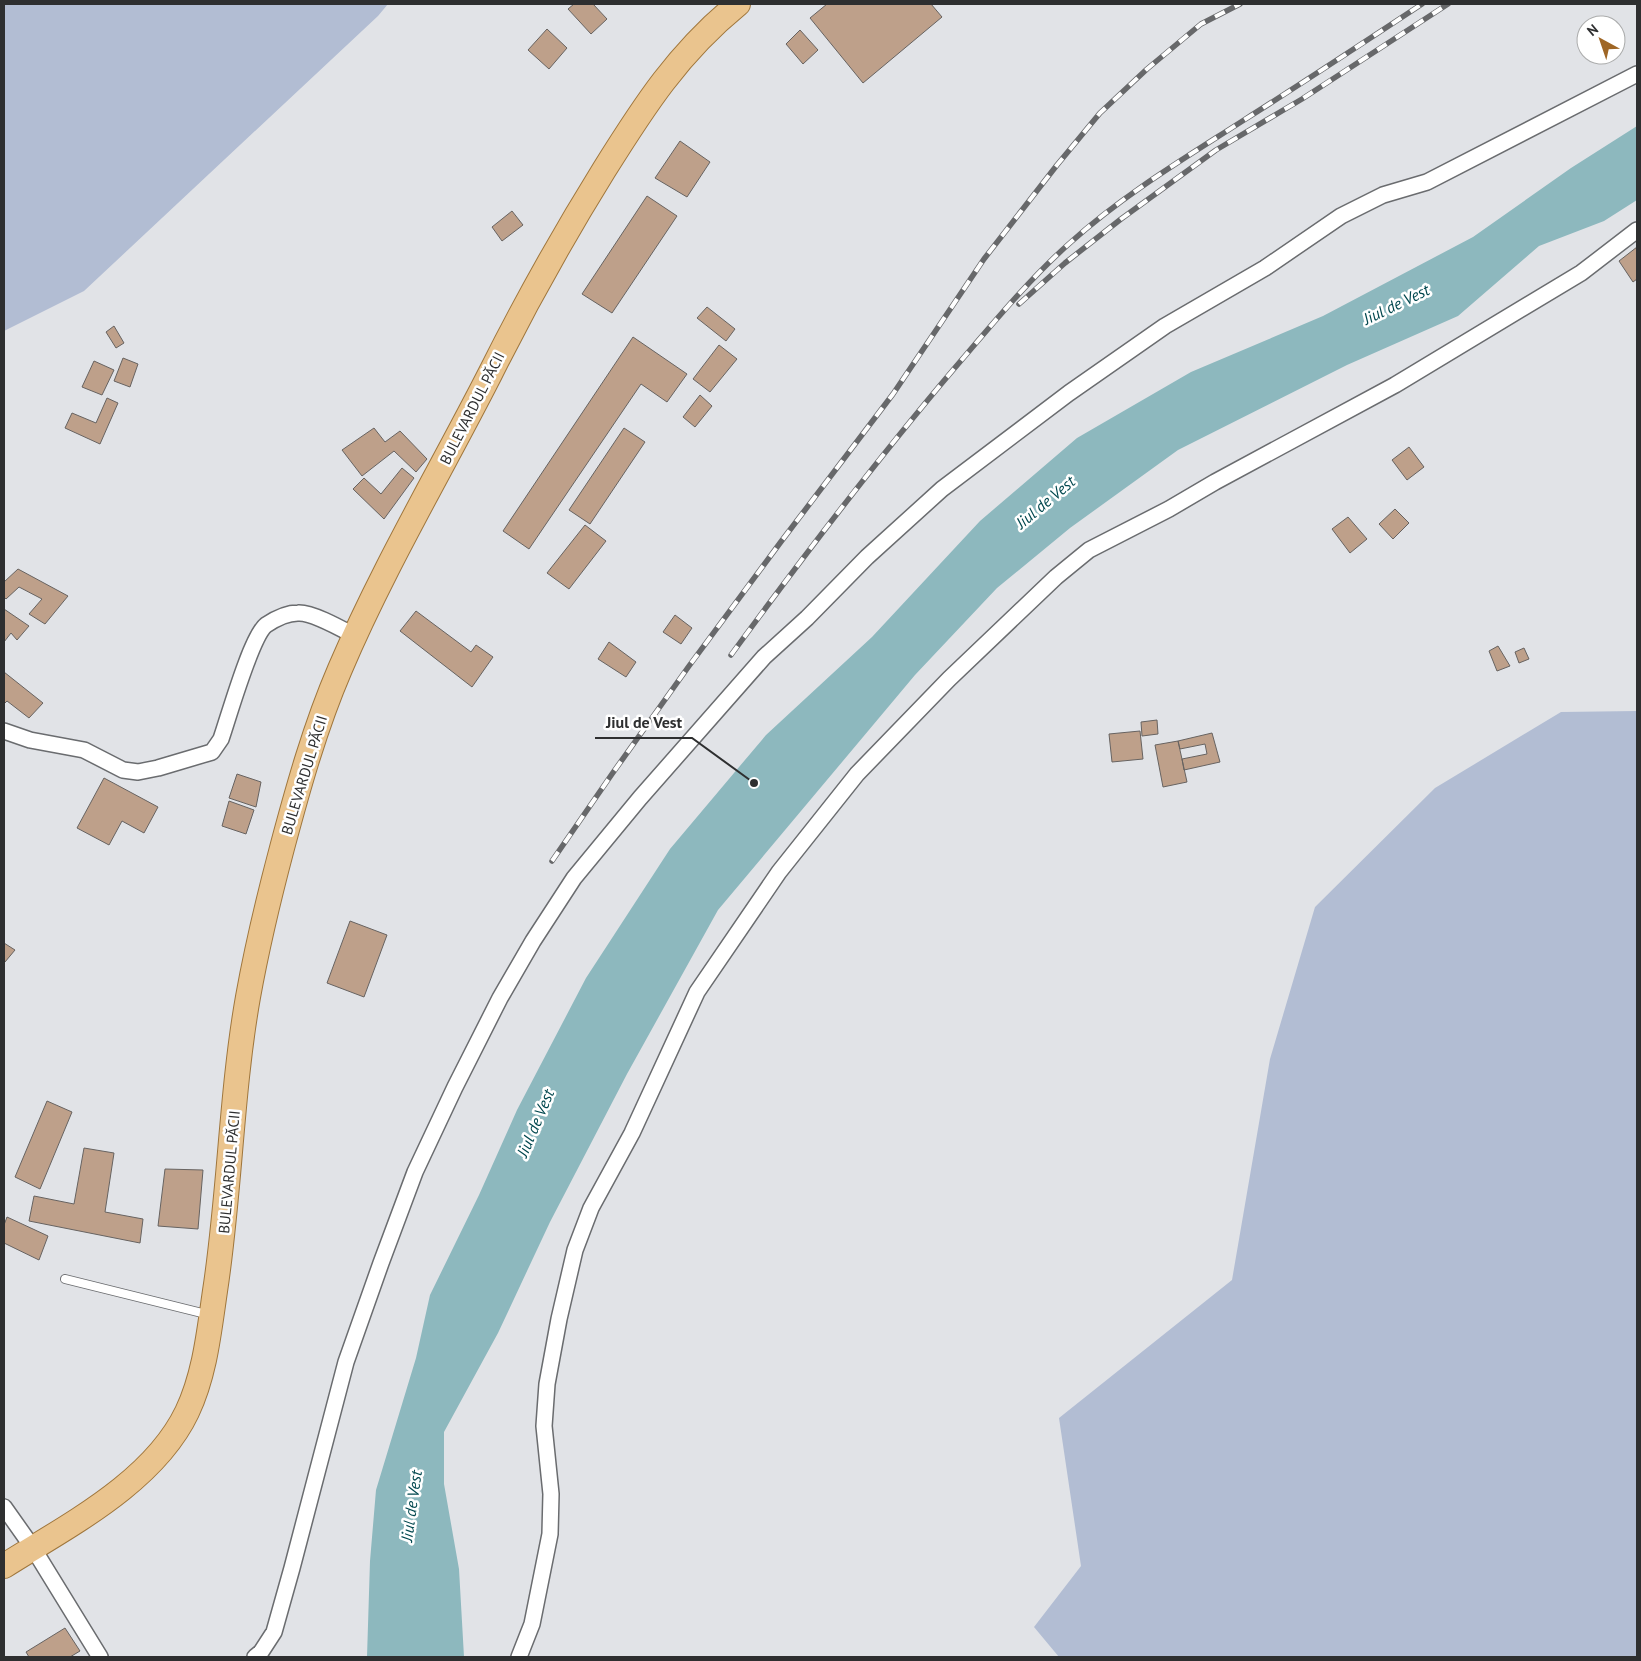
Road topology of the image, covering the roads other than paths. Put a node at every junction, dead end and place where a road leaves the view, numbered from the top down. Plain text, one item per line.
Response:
1 (738, 4) edge
2 (1637, 74) edge
3 (1637, 230) edge
4 (355, 636) junction
5 (4, 731) edge
6 (65, 1279) dead end
7 (212, 1316) junction
8 (4, 1507) edge
9 (33, 1548) junction
10 (4, 1566) edge
11 (100, 1657) edge
12 (256, 1657) edge
13 (520, 1657) edge

1 - 4 main road, BULEVARDUL PĂCII
2 - 12 street
3 - 13 street
4 - 5 street
4 - 7 main road, BULEVARDUL PĂCII
6 - 7 lane
7 - 9 main road, BULEVARDUL PĂCII
8 - 9 street
9 - 10 main road, BULEVARDUL PĂCII
9 - 11 street

